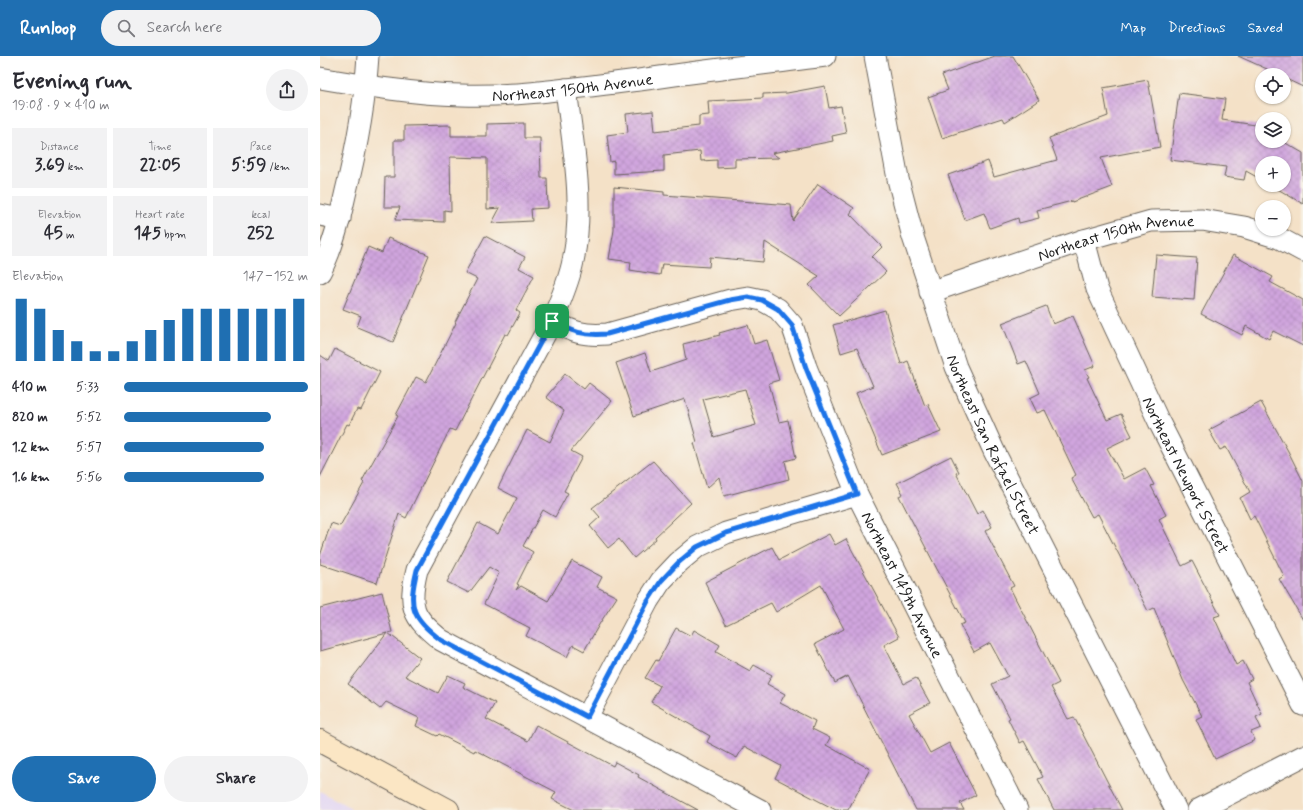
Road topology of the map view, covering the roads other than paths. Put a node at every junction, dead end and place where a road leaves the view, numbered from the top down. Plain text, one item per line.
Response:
1 (368, 56) edge
2 (825, 56) edge
3 (875, 56) edge
4 (320, 78) edge
5 (366, 86) junction
6 (566, 90) junction
7 (330, 217) edge
8 (1084, 240) junction
9 (1303, 251) edge
10 (320, 272) edge
11 (930, 292) junction
12 (552, 321) junction
13 (857, 494) junction
14 (1303, 705) edge
15 (587, 717) junction
16 (320, 741) edge
17 (1303, 756) edge
18 (448, 810) edge
19 (760, 810) edge
20 (1017, 810) edge
21 (1176, 810) edge
22 (1198, 810) edge

1 - 5 street
2 - 6 street, Northeast 150th Avenue
3 - 11 street, Northeast San Rafael Street
4 - 5 street, Northeast 150th Avenue
5 - 6 street, Northeast 150th Avenue
5 - 7 street
6 - 12 street
7 - 10 street
8 - 9 street, Northeast 150th Avenue
8 - 11 street, Northeast 150th Avenue
8 - 14 street, Northeast Newport Street
11 - 21 street, Northeast San Rafael Street
12 - 13 street, Northeast 149th Avenue
12 - 15 street
13 - 15 street
13 - 20 street, Northeast 149th Avenue
15 - 19 street
16 - 18 main road
17 - 22 street

